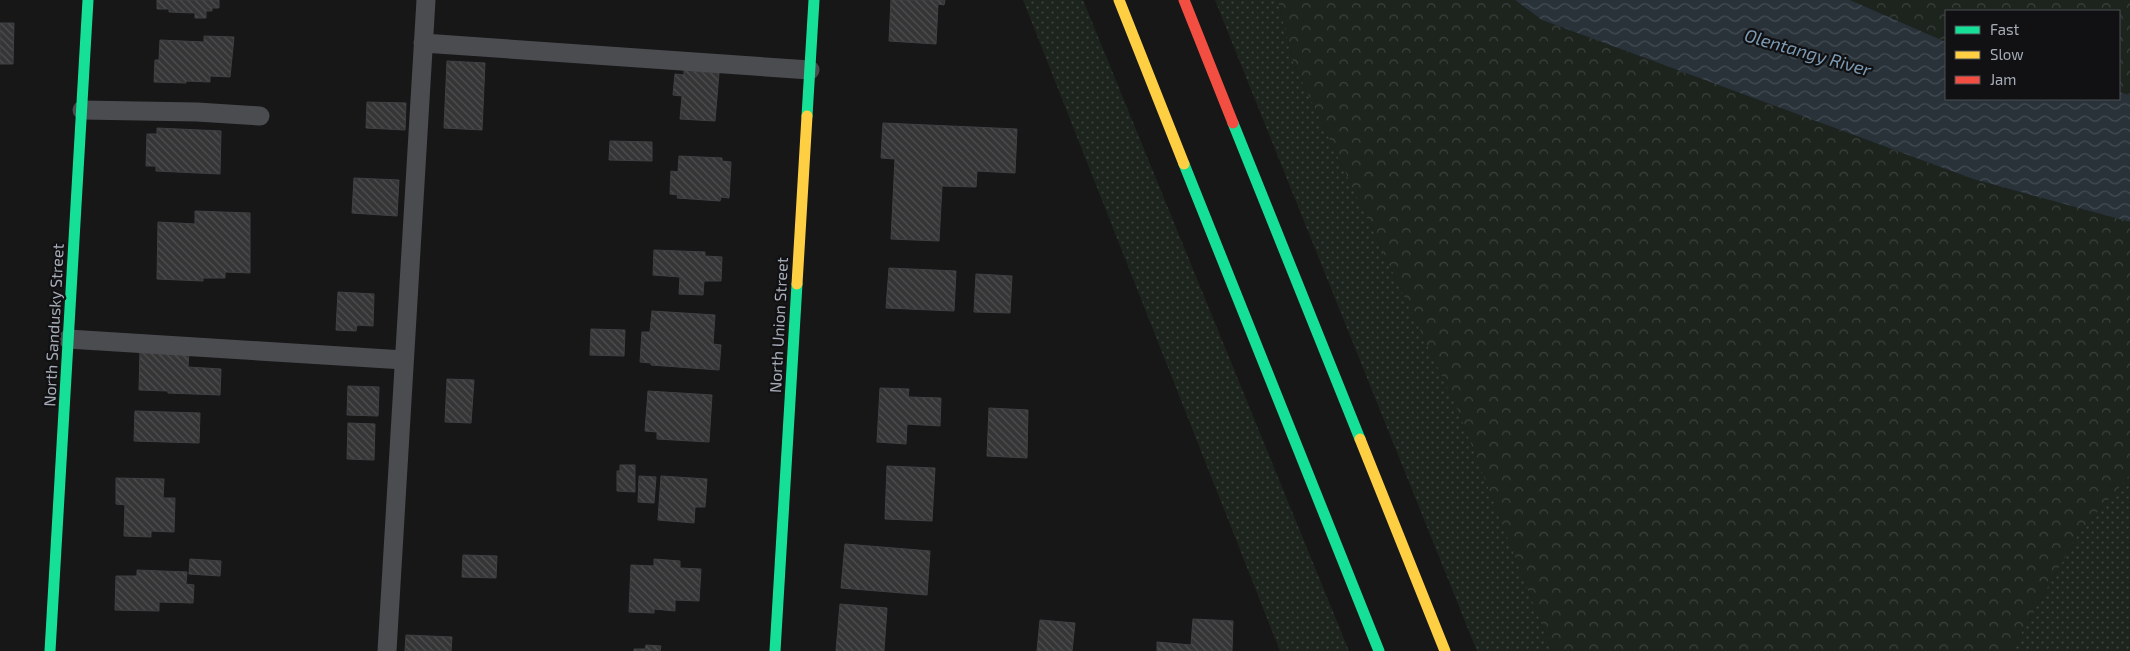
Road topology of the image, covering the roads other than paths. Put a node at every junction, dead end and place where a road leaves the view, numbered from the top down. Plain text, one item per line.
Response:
1 (88, 0) edge
2 (426, 0) edge
3 (814, 0) edge
4 (1119, 0) edge
5 (1184, 0) edge
6 (423, 43) junction
7 (810, 70) junction
8 (82, 110) junction
9 (260, 116) dead end
10 (68, 338) junction
11 (404, 360) junction
12 (50, 651) edge
13 (387, 651) edge
14 (775, 651) edge
15 (1379, 651) edge
16 (1445, 651) edge

1 - 8 main road, North Sandusky Street
2 - 6 lane
3 - 7 main road, North Union Street
4 - 15 main road
5 - 16 main road
6 - 7 lane
6 - 11 lane
7 - 14 main road, North Union Street
8 - 9 lane
8 - 10 main road, North Sandusky Street
10 - 11 lane
10 - 12 main road, North Sandusky Street
11 - 13 lane

